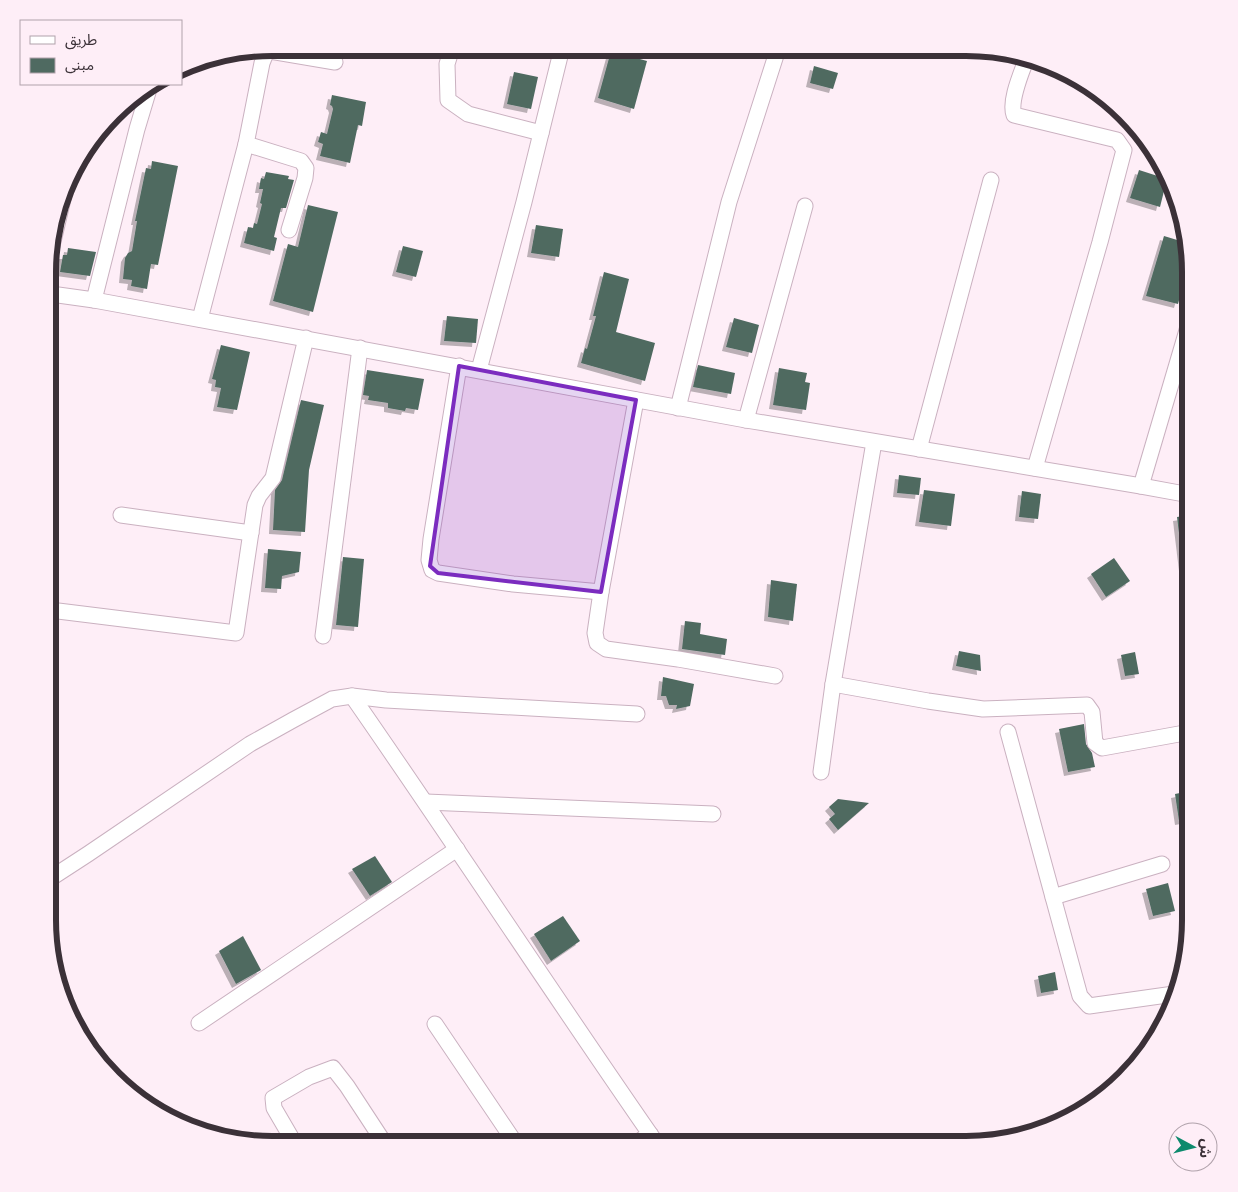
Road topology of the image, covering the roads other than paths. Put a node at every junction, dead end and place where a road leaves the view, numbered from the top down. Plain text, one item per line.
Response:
1 (302, 56) edge
2 (450, 56) edge
3 (560, 56) edge
4 (776, 56) edge
5 (265, 57) edge
6 (334, 62) dead end
7 (1025, 65) edge
8 (147, 97) edge
9 (541, 133) junction
10 (246, 144) junction
11 (991, 180) dead end
12 (805, 206) dead end
13 (289, 230) dead end
14 (56, 295) edge
15 (94, 300) junction
16 (200, 319) junction
17 (306, 338) junction
18 (1182, 347) edge
19 (360, 348) junction
20 (459, 366) junction
21 (479, 370) junction
22 (636, 400) junction
23 (678, 408) junction
24 (746, 420) junction
25 (874, 442) junction
26 (918, 449) junction
27 (1035, 468) junction
28 (1141, 486) junction
29 (1182, 494) edge
30 (121, 515) dead end
31 (251, 533) junction
32 (601, 592) junction
33 (56, 611) edge
34 (323, 636) dead end
35 (775, 676) dead end
36 (833, 684) junction
37 (352, 696) junction
38 (637, 714) dead end
39 (1008, 732) dead end
40 (1182, 733) edge
41 (820, 772) dead end
42 (426, 802) junction
43 (713, 814) dead end
44 (457, 850) junction
45 (1162, 864) dead end
46 (56, 875) edge
47 (1052, 897) junction
48 (1168, 995) edge
49 (199, 1023) dead end
50 (434, 1024) dead end
51 (290, 1136) edge
52 (380, 1136) edge
53 (511, 1136) edge
54 (652, 1136) edge

1 - 6 street
2 - 9 street
3 - 9 street
4 - 23 street
5 - 10 street
7 - 27 street
8 - 15 street
9 - 21 street
10 - 13 street
10 - 16 street
11 - 26 street
12 - 24 street
14 - 15 street
15 - 16 street
16 - 17 street
17 - 19 street
17 - 31 street
18 - 28 street
19 - 20 street
19 - 34 street
20 - 21 street
20 - 32 street
21 - 22 street
22 - 23 street
22 - 32 street
23 - 24 street
24 - 25 street
25 - 26 street
25 - 36 street
26 - 27 street
27 - 28 street
28 - 29 street
30 - 31 street
31 - 33 street
32 - 35 street
36 - 40 street
36 - 41 street
37 - 38 street
37 - 42 street
37 - 46 street
39 - 47 street
42 - 43 street
42 - 44 street
44 - 49 street
44 - 54 street
45 - 47 street
47 - 48 street
50 - 53 street
51 - 52 street

